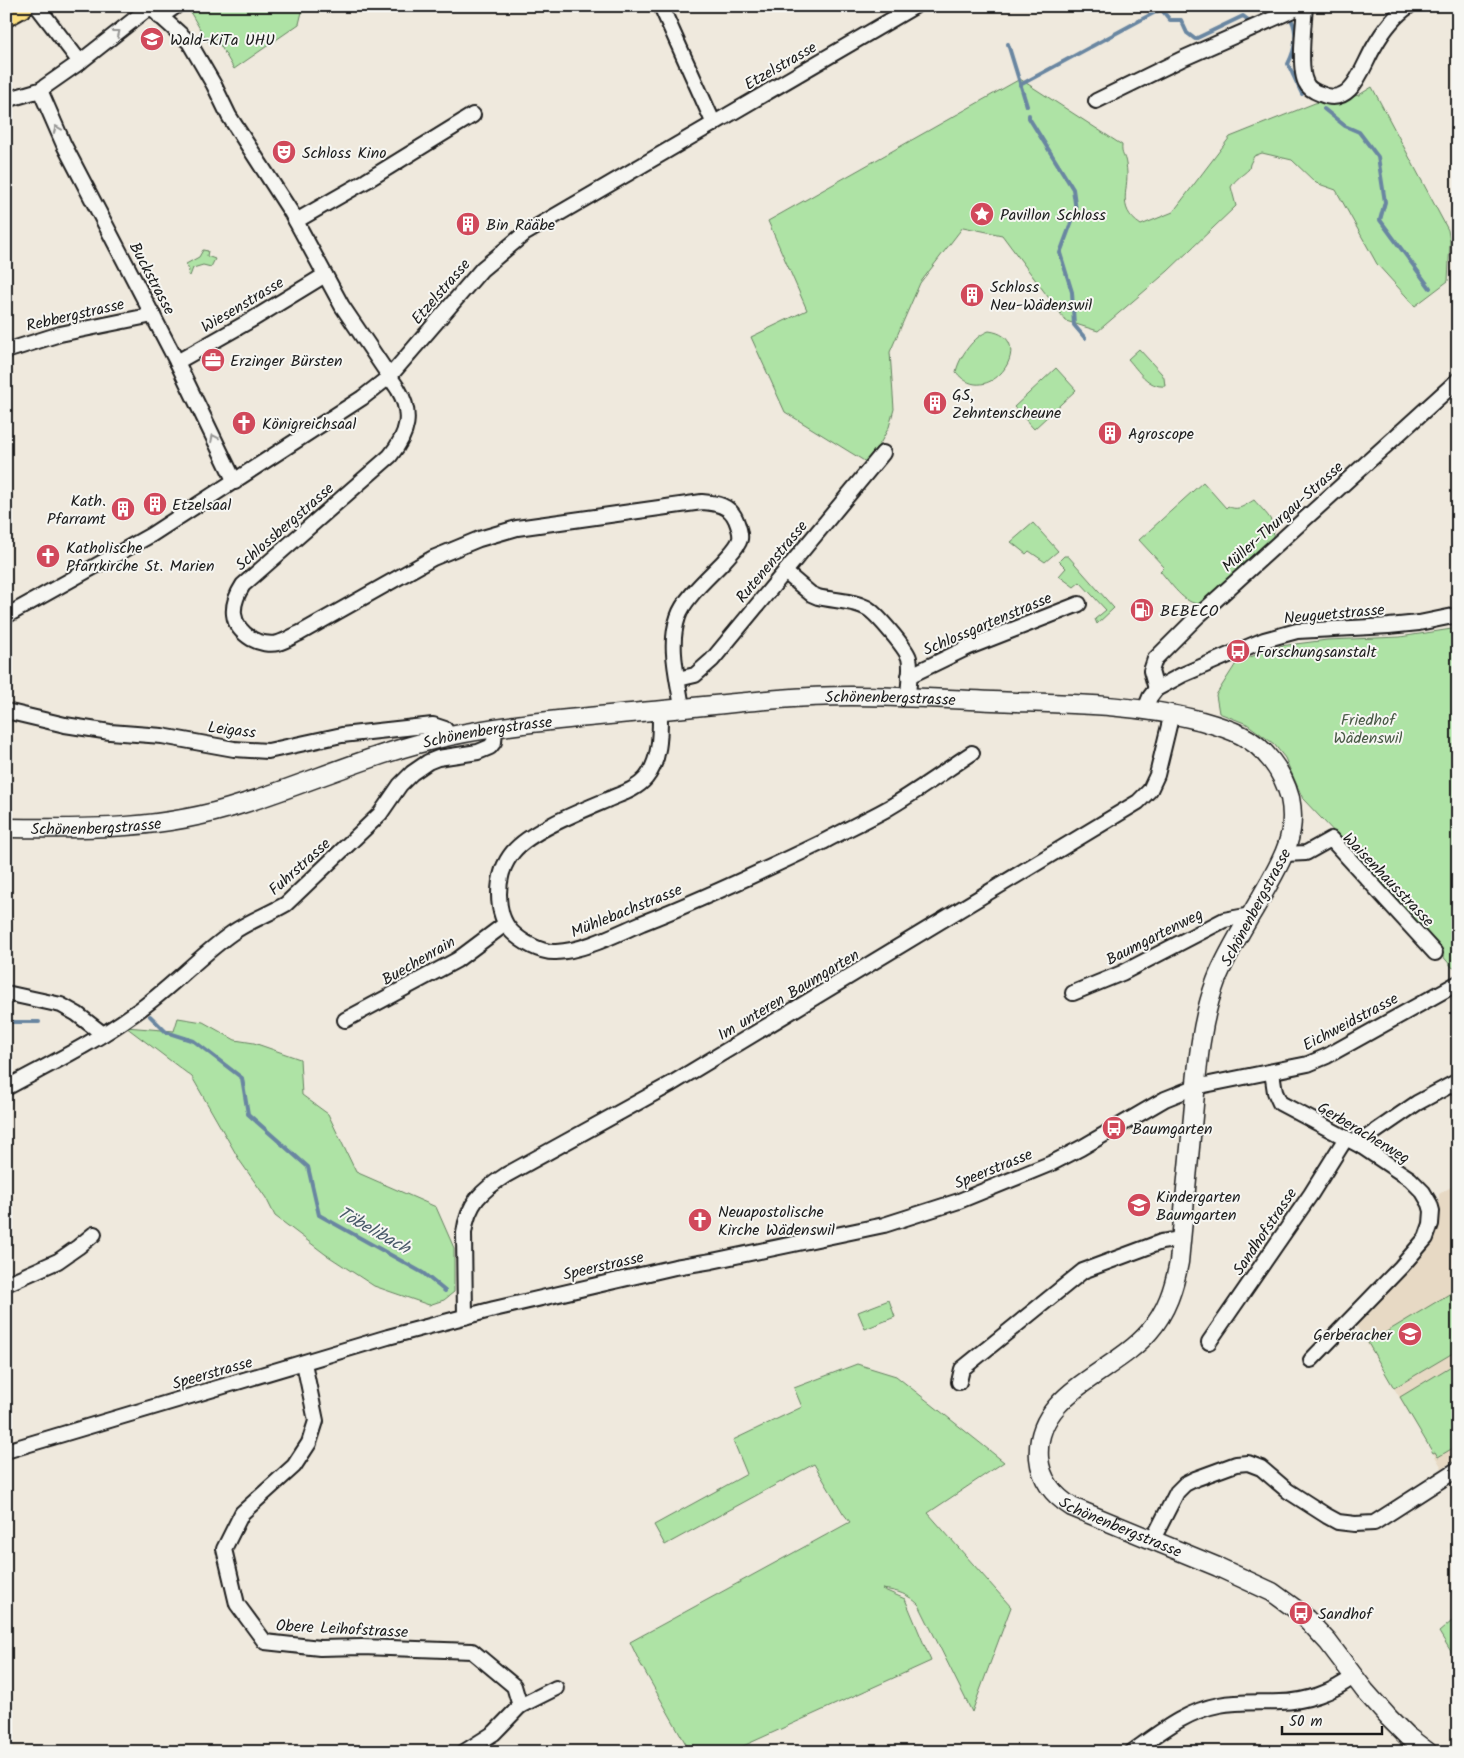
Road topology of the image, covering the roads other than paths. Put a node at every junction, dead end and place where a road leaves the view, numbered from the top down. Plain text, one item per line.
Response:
1 (22, 6) edge
2 (37, 6) edge
3 (176, 6) edge
4 (661, 6) edge
5 (915, 6) edge
6 (1303, 6) edge
7 (1409, 6) edge
8 (153, 10) edge
9 (6, 15) edge
10 (80, 62) junction
11 (40, 90) junction
12 (6, 100) edge
13 (1096, 101) dead end
14 (473, 115) dead end
15 (714, 124) junction
16 (296, 220) junction
17 (324, 275) junction
18 (153, 315) junction
19 (6, 351) edge
20 (178, 362) junction
21 (389, 377) junction
22 (1458, 380) edge
23 (883, 453) dead end
24 (235, 482) junction
25 (785, 572) junction
26 (1078, 604) dead end
27 (1458, 615) edge
28 (6, 616) edge
29 (909, 676) junction
30 (678, 679) junction
31 (1156, 688) junction
32 (908, 697) junction
33 (682, 708) junction
34 (1145, 709) junction
35 (6, 711) edge
36 (660, 711) junction
37 (1172, 713) junction
38 (495, 728) junction
39 (449, 736) junction
40 (972, 753) dead end
41 (6, 828) edge
42 (1285, 854) junction
43 (1251, 915) junction
44 (505, 924) junction
45 (1435, 953) dead end
46 (1458, 983) edge
47 (6, 993) edge
48 (1073, 993) dead end
49 (345, 1020) dead end
50 (103, 1034) junction
51 (1272, 1072) junction
52 (1458, 1081) edge
53 (1195, 1087) junction
54 (6, 1088) edge
55 (1346, 1138) junction
56 (1361, 1146) junction
57 (94, 1234) dead end
58 (1181, 1239) junction
59 (6, 1284) edge
60 (465, 1317) junction
61 (1210, 1342) dead end
62 (1311, 1360) dead end
63 (304, 1363) junction
64 (960, 1382) dead end
65 (6, 1451) edge
66 (1458, 1469) edge
67 (1152, 1541) junction
68 (1354, 1676) junction
69 (556, 1688) dead end
70 (520, 1706) junction
71 (464, 1752) edge
72 (1132, 1752) edge
73 (1428, 1752) edge

1 - 9 main road
2 - 10 street
3 - 8 street
4 - 15 street
5 - 15 street, Etzelstrasse
6 - 7 street
6 - 13 street
10 -> 8 street
8 - 16 street, Schlossbergstrasse
10 - 11 street
11 - 12 street
18 -> 11 street, Buckstrasse
14 - 16 street
15 - 21 street, Etzelstrasse
16 - 17 street, Schlossbergstrasse
17 - 20 street, Wiesenstrasse
17 - 21 street, Schlossbergstrasse
18 - 19 street, Rebbergstrasse
18 - 20 street, Buckstrasse
24 -> 20 street, Buckstrasse
21 - 24 street, Etzelstrasse
21 - 30 street, Schlossbergstrasse
22 - 31 street, Müller-Thurgau-Strasse
23 - 25 street, Rutenenstrasse
24 - 28 street, Etzelstrasse
25 - 29 street
25 - 30 street, Rutenenstrasse
26 - 29 street, Schlossgartenstrasse
27 - 31 street, Neuguetstrasse
29 - 32 street
30 - 33 street, Schlossbergstrasse
31 - 34 street
32 - 33 street, Schönenbergstrasse
32 - 34 street, Schönenbergstrasse
33 - 36 street, Schönenbergstrasse
34 - 37 street, Schönenbergstrasse
35 - 39 street, Leigass
36 - 38 street, Schönenbergstrasse
36 - 44 street
37 - 42 street, Schönenbergstrasse
37 - 60 street, Im unteren Baumgarten
38 - 39 street, Schönenbergstrasse
38 - 50 street, Fuhrstrasse
39 - 41 street, Schönenbergstrasse
40 - 44 street, Mühlebachstrasse
42 - 43 street, Schönenbergstrasse
42 - 45 street, Waisenhausstrasse
43 - 48 street, Baumgartenweg
43 - 53 street, Schönenbergstrasse
44 - 49 street, Buechenrain
46 - 51 street, Eichweidstrasse
47 - 50 street
50 - 54 street, Fuhrstrasse
51 - 53 street, Eichweidstrasse
51 - 55 street, Gerberacherweg
52 - 56 street
53 - 58 street, Schönenbergstrasse
53 - 60 street, Speerstrasse
55 - 56 street, Gerberacherweg
55 - 61 street, Sandhofstrasse
56 - 62 street, Gerberacherweg
57 - 59 street
58 - 64 street
58 - 67 street, Schönenbergstrasse
60 - 63 street, Speerstrasse
63 - 65 street, Speerstrasse
63 - 70 street, Obere Leihofstrasse
66 - 67 street
67 - 68 street, Schönenbergstrasse
68 - 72 street
68 - 73 street, Schönenbergstrasse
69 - 70 street
70 - 71 street

